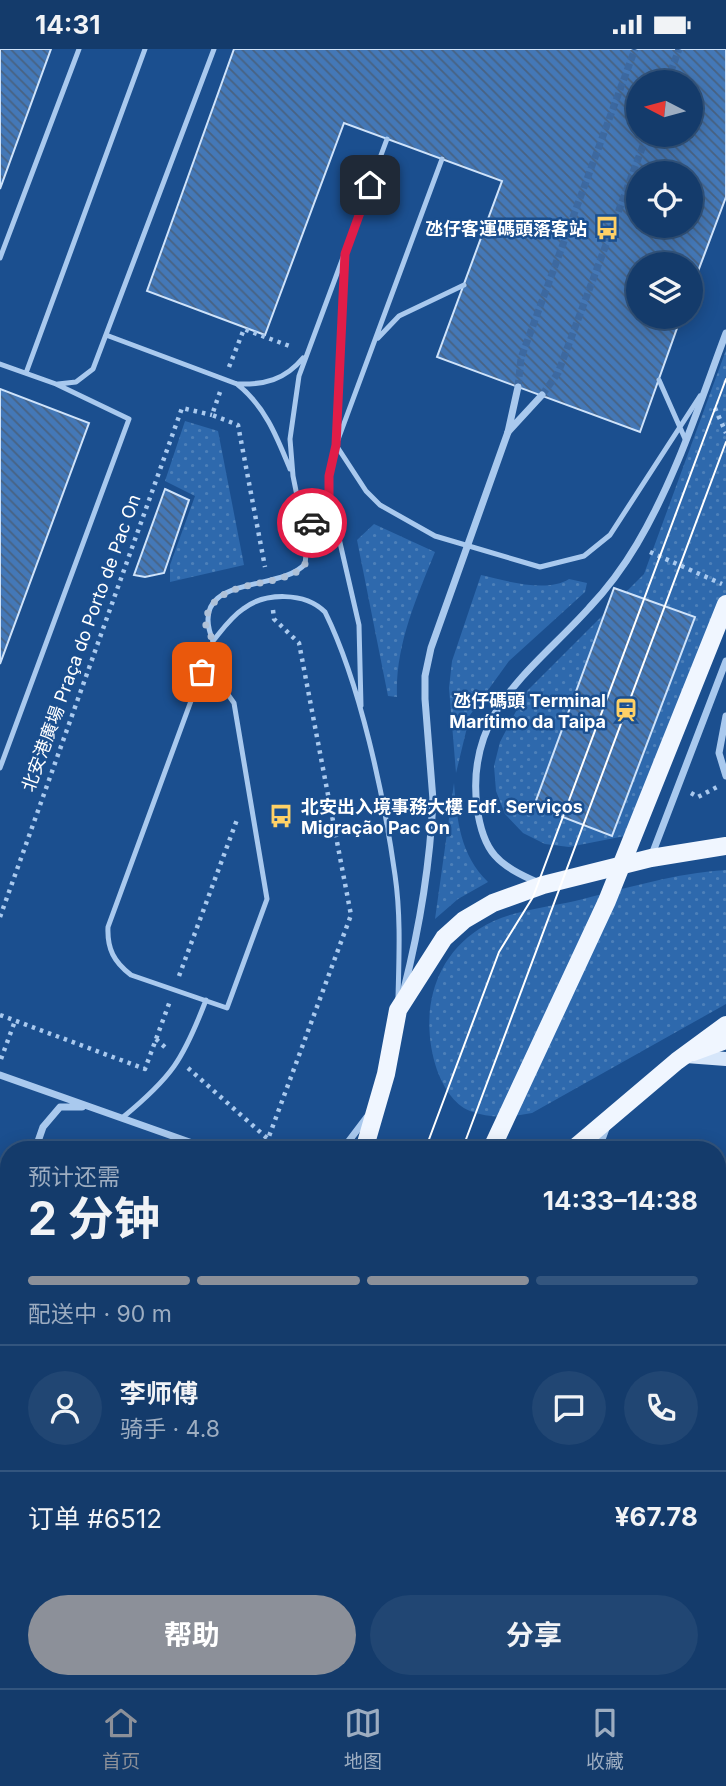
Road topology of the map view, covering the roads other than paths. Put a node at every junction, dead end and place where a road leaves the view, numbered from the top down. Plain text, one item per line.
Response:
1 (79, 49) edge
2 (145, 49) edge
3 (214, 49) edge
4 (387, 139) dead end
5 (442, 159) dead end
6 (345, 254) junction
7 (0, 258) edge
8 (464, 285) dead end
9 (726, 333) edge
10 (106, 335) junction
11 (307, 353) junction
12 (370, 353) junction
13 (0, 364) edge
14 (26, 373) junction
15 (659, 380) dead end
16 (56, 384) junction
17 (237, 384) junction
18 (518, 387) tunnel mouth
19 (706, 388) junction
20 (541, 395) tunnel mouth
21 (680, 428) junction
22 (508, 432) junction
23 (686, 441) junction
24 (336, 445) junction
25 (293, 476) junction
26 (329, 495) junction
27 (305, 533) junction
28 (726, 604) edge
29 (213, 641) junction
30 (726, 661) edge
31 (202, 672) junction
32 (362, 713) junction
33 (726, 716) edge
34 (0, 768) edge
35 (726, 776) edge
36 (726, 846) edge
37 (651, 858) junction
38 (543, 884) junction
39 (206, 1000) junction
40 (398, 1010) junction
41 (726, 1025) edge
42 (726, 1039) edge
43 (685, 1056) junction
44 (726, 1059) edge
45 (0, 1075) edge
46 (379, 1098) junction
47 (89, 1107) junction
48 (617, 1107) junction
49 (122, 1118) junction
50 (38, 1141) edge
51 (187, 1141) edge
52 (348, 1141) edge
53 (367, 1141) edge
54 (495, 1141) edge
55 (579, 1141) edge
56 (582, 1141) edge
57 (602, 1141) edge

1 - 7 lane
2 - 14 lane
3 - 10 lane
4 - 6 lane
5 - 12 lane
6 - 11 lane
6 - 24 lane
8 - 12 lane
9 - 19 street
10 - 16 lane
10 - 17 lane
11 - 17 lane
11 - 25 lane
12 - 24 lane
13 - 14 lane
14 - 16 lane
15 - 21 lane
16 - 34 lane
17 - 25 lane
18 - 22 street
19 - 21 lane
19 - 23 street
20 - 22 street
21 - 23 lane
21 - 24 lane
22 - 40 street, bridge
23 - 38 street
24 - 26 lane
25 - 27 lane
26 - 27 lane
26 - 32 lane
27 - 29 lane
28 - 54 main road, bridge
29 - 31 lane
29 - 32 lane
30 - 37 street
31 - 39 lane
31 - 39 lane
32 - 40 lane
33 - 35 street
36 - 37 main road
37 - 38 main road
38 - 40 main road
39 - 49 lane
40 - 46 main road
41 - 56 main road, bridge
42 - 43 main road
43 - 44 street
43 - 48 main road
45 - 47 street
46 - 52 street
46 - 53 main road
47 - 49 street
47 - 50 street
48 - 55 main road
48 - 57 street
49 - 51 street

